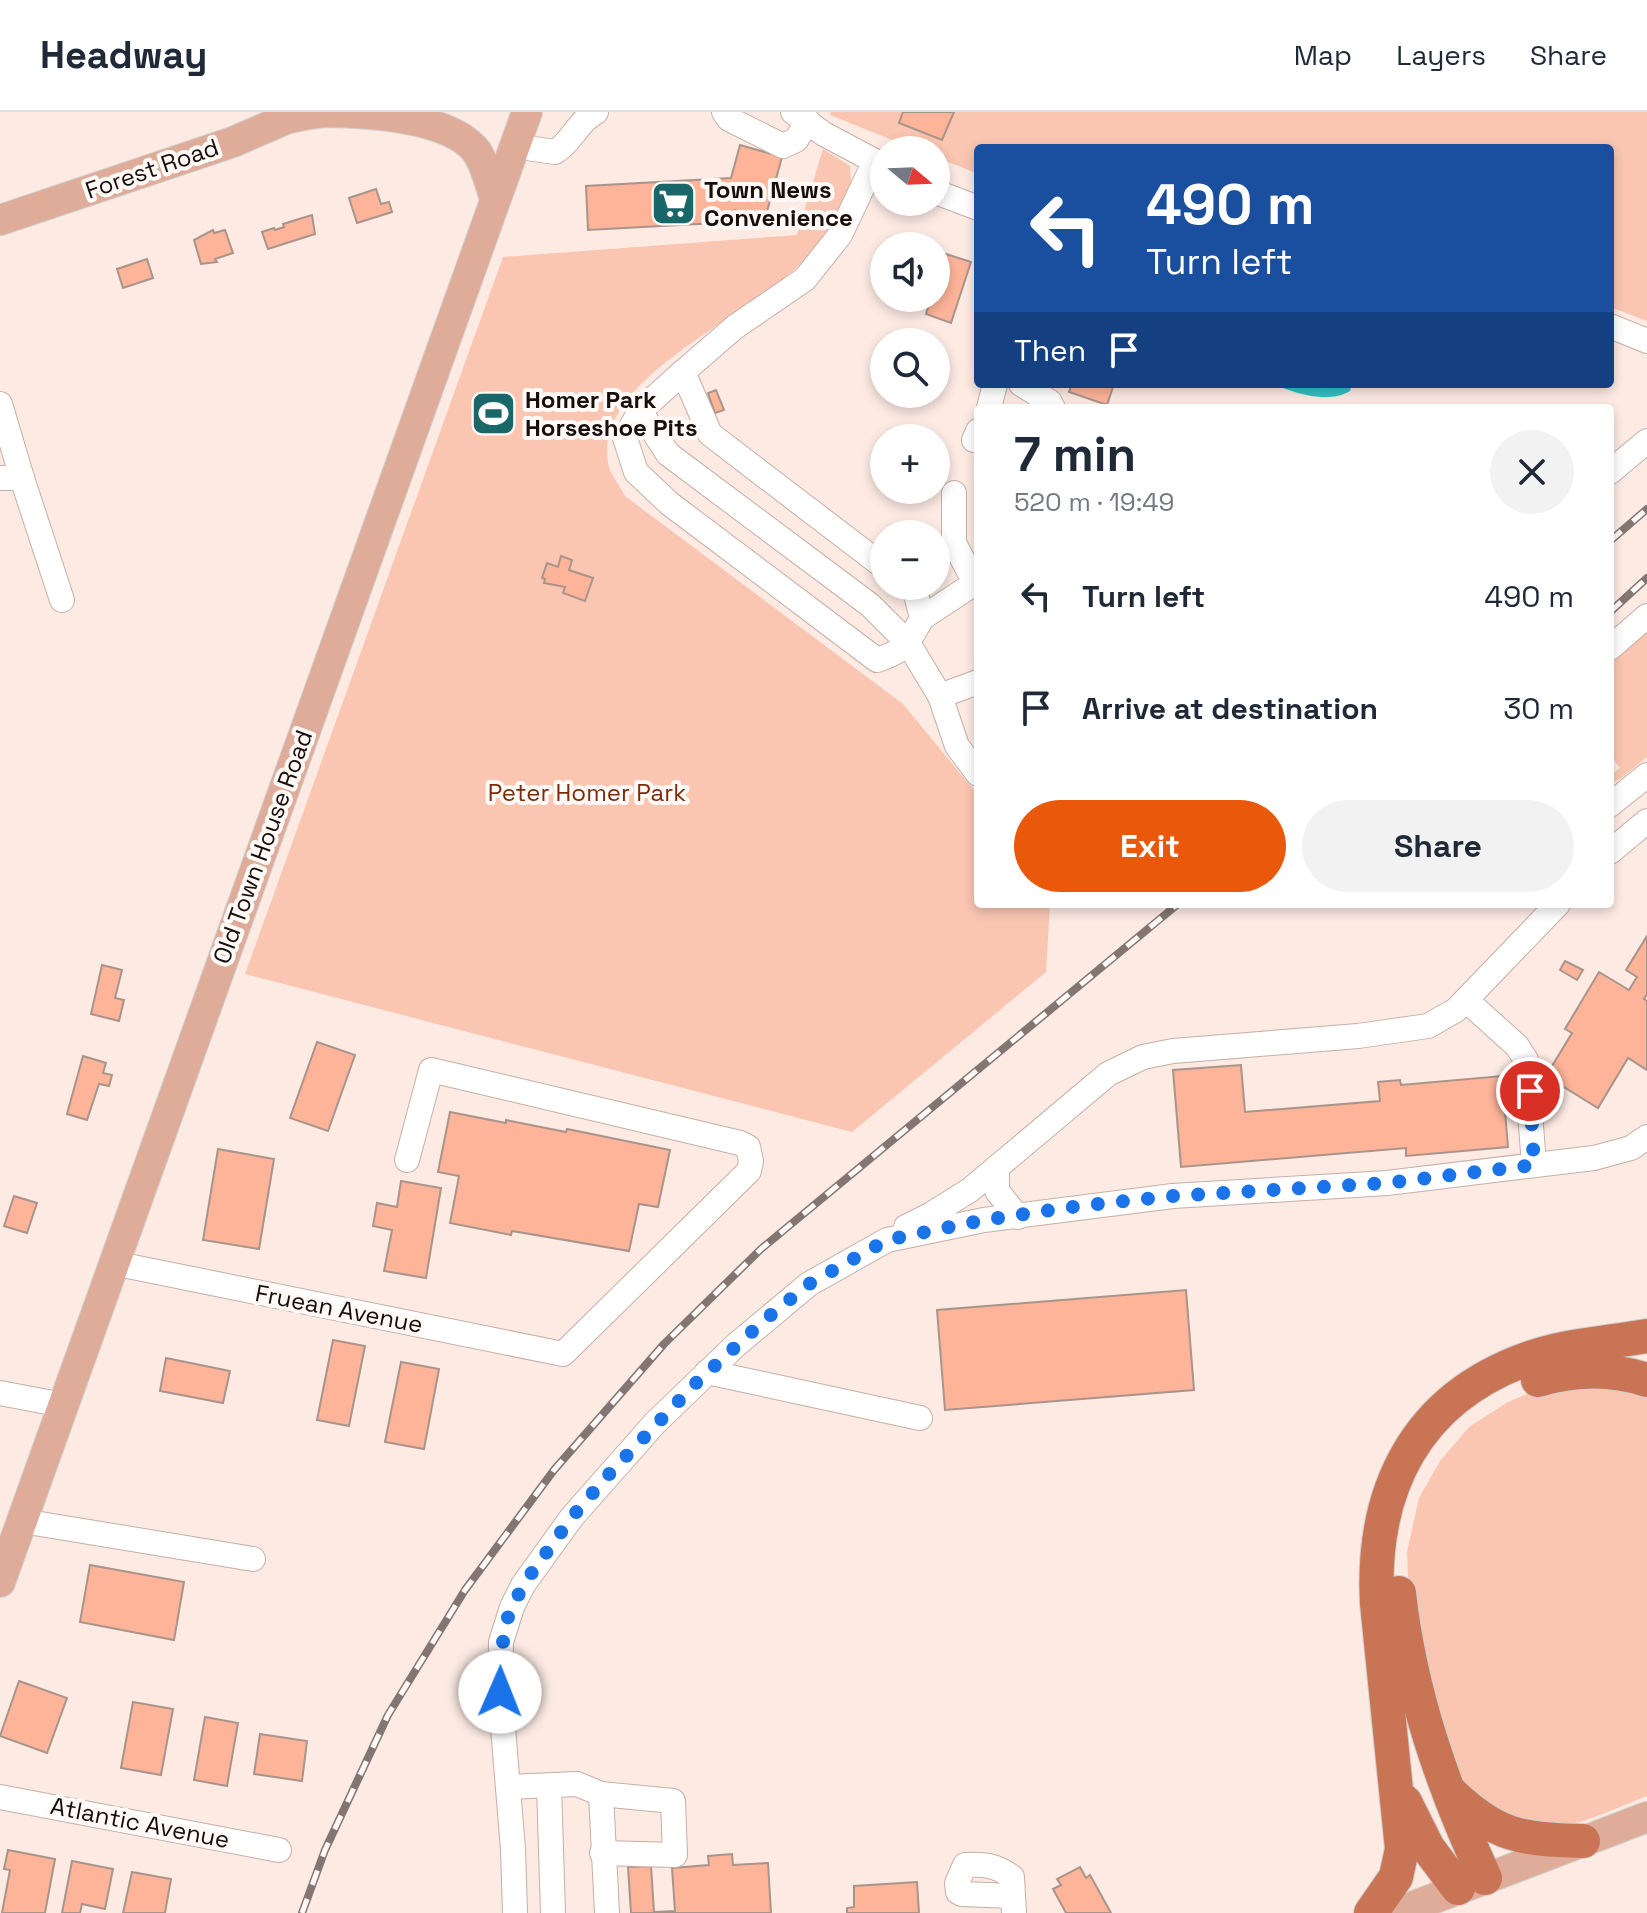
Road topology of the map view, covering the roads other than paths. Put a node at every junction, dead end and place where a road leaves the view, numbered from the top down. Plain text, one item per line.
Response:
1 (527, 112) edge
2 (596, 112) edge
3 (724, 112) edge
4 (295, 115) edge
5 (802, 118) edge
6 (513, 146) junction
7 (870, 158) edge
8 (870, 182) edge
9 (950, 197) edge
10 (495, 199) junction
11 (974, 206) edge
12 (0, 220) edge
13 (1614, 328) edge
14 (1647, 341) edge
15 (683, 372) junction
16 (1027, 388) edge
17 (0, 404) edge
18 (1051, 404) edge
19 (640, 411) junction
20 (1647, 441) edge
21 (1614, 469) edge
22 (11, 478) edge
23 (954, 493) dead end
24 (870, 556) edge
25 (974, 577) edge
26 (974, 584) edge
27 (62, 600) dead end
28 (917, 600) edge
29 (1647, 616) edge
30 (922, 618) junction
31 (908, 643) junction
32 (1614, 645) edge
33 (974, 683) edge
34 (940, 696) junction
35 (974, 769) edge
36 (1647, 775) edge
37 (1614, 802) edge
38 (1647, 821) edge
39 (1614, 849) edge
40 (1554, 908) edge
41 (1466, 1000) junction
42 (1647, 1137) edge
43 (407, 1160) dead end
44 (1534, 1165) junction
45 (997, 1167) junction
46 (1018, 1217) junction
47 (887, 1240) junction
48 (113, 1263) junction
49 (1647, 1336) edge
50 (701, 1377) junction
51 (1647, 1380) edge
52 (0, 1393) edge
53 (63, 1405) junction
54 (920, 1418) dead end
55 (22, 1521) junction
56 (253, 1559) dead end
57 (0, 1582) edge
58 (1397, 1784) junction
59 (549, 1786) junction
60 (508, 1787) junction
61 (1449, 1792) junction
62 (601, 1794) junction
63 (0, 1797) edge
64 (1647, 1817) edge
65 (1583, 1841) junction
66 (279, 1850) dead end
67 (602, 1853) junction
68 (1471, 1883) junction
69 (515, 1913) edge
70 (553, 1913) edge
71 (607, 1913) edge
72 (1371, 1913) edge
73 (1396, 1913) edge

1 - 6 main road, Old Town House Road
2 - 6 street
3 - 5 street
4 - 10 main road, Forest Road
4 - 12 main road, Forest Road
5 - 7 street
6 - 10 main road, Old Town House Road
8 - 15 street
9 - 11 street
10 - 48 main road, Old Town House Road
13 - 14 street
15 - 19 street
15 - 24 street
16 - 18 street
17 - 22 street
19 - 31 street
19 - 31 street
20 - 21 street
22 - 27 street
23 - 25 street
26 - 30 street
28 - 30 street
29 - 32 street
30 - 31 street
31 - 34 street
33 - 34 street
34 - 35 street
36 - 37 street
38 - 39 street
40 - 41 street
41 - 44 street
41 - 45 street
42 - 44 street
43 - 48 street, Fruean Avenue
44 - 46 street
45 - 46 street
45 - 47 street
46 - 47 street
47 - 50 street
48 - 53 main road, Old Town House Road
49 - 58 highway
50 - 54 street
50 - 60 street
51 - 61 highway
52 - 53 street
53 - 55 main road, Old Town House Road
55 - 56 street
55 - 57 main road, Old Town House Road
58 - 68 highway
58 - 72 highway
59 - 60 street
59 - 62 street
59 - 70 street
60 - 69 street
61 - 65 highway
61 - 68 highway
62 - 67 street
62 - 67 street
63 - 66 street, Atlantic Avenue
64 - 65 main road
65 - 68 main road
67 - 71 street
68 - 73 main road

